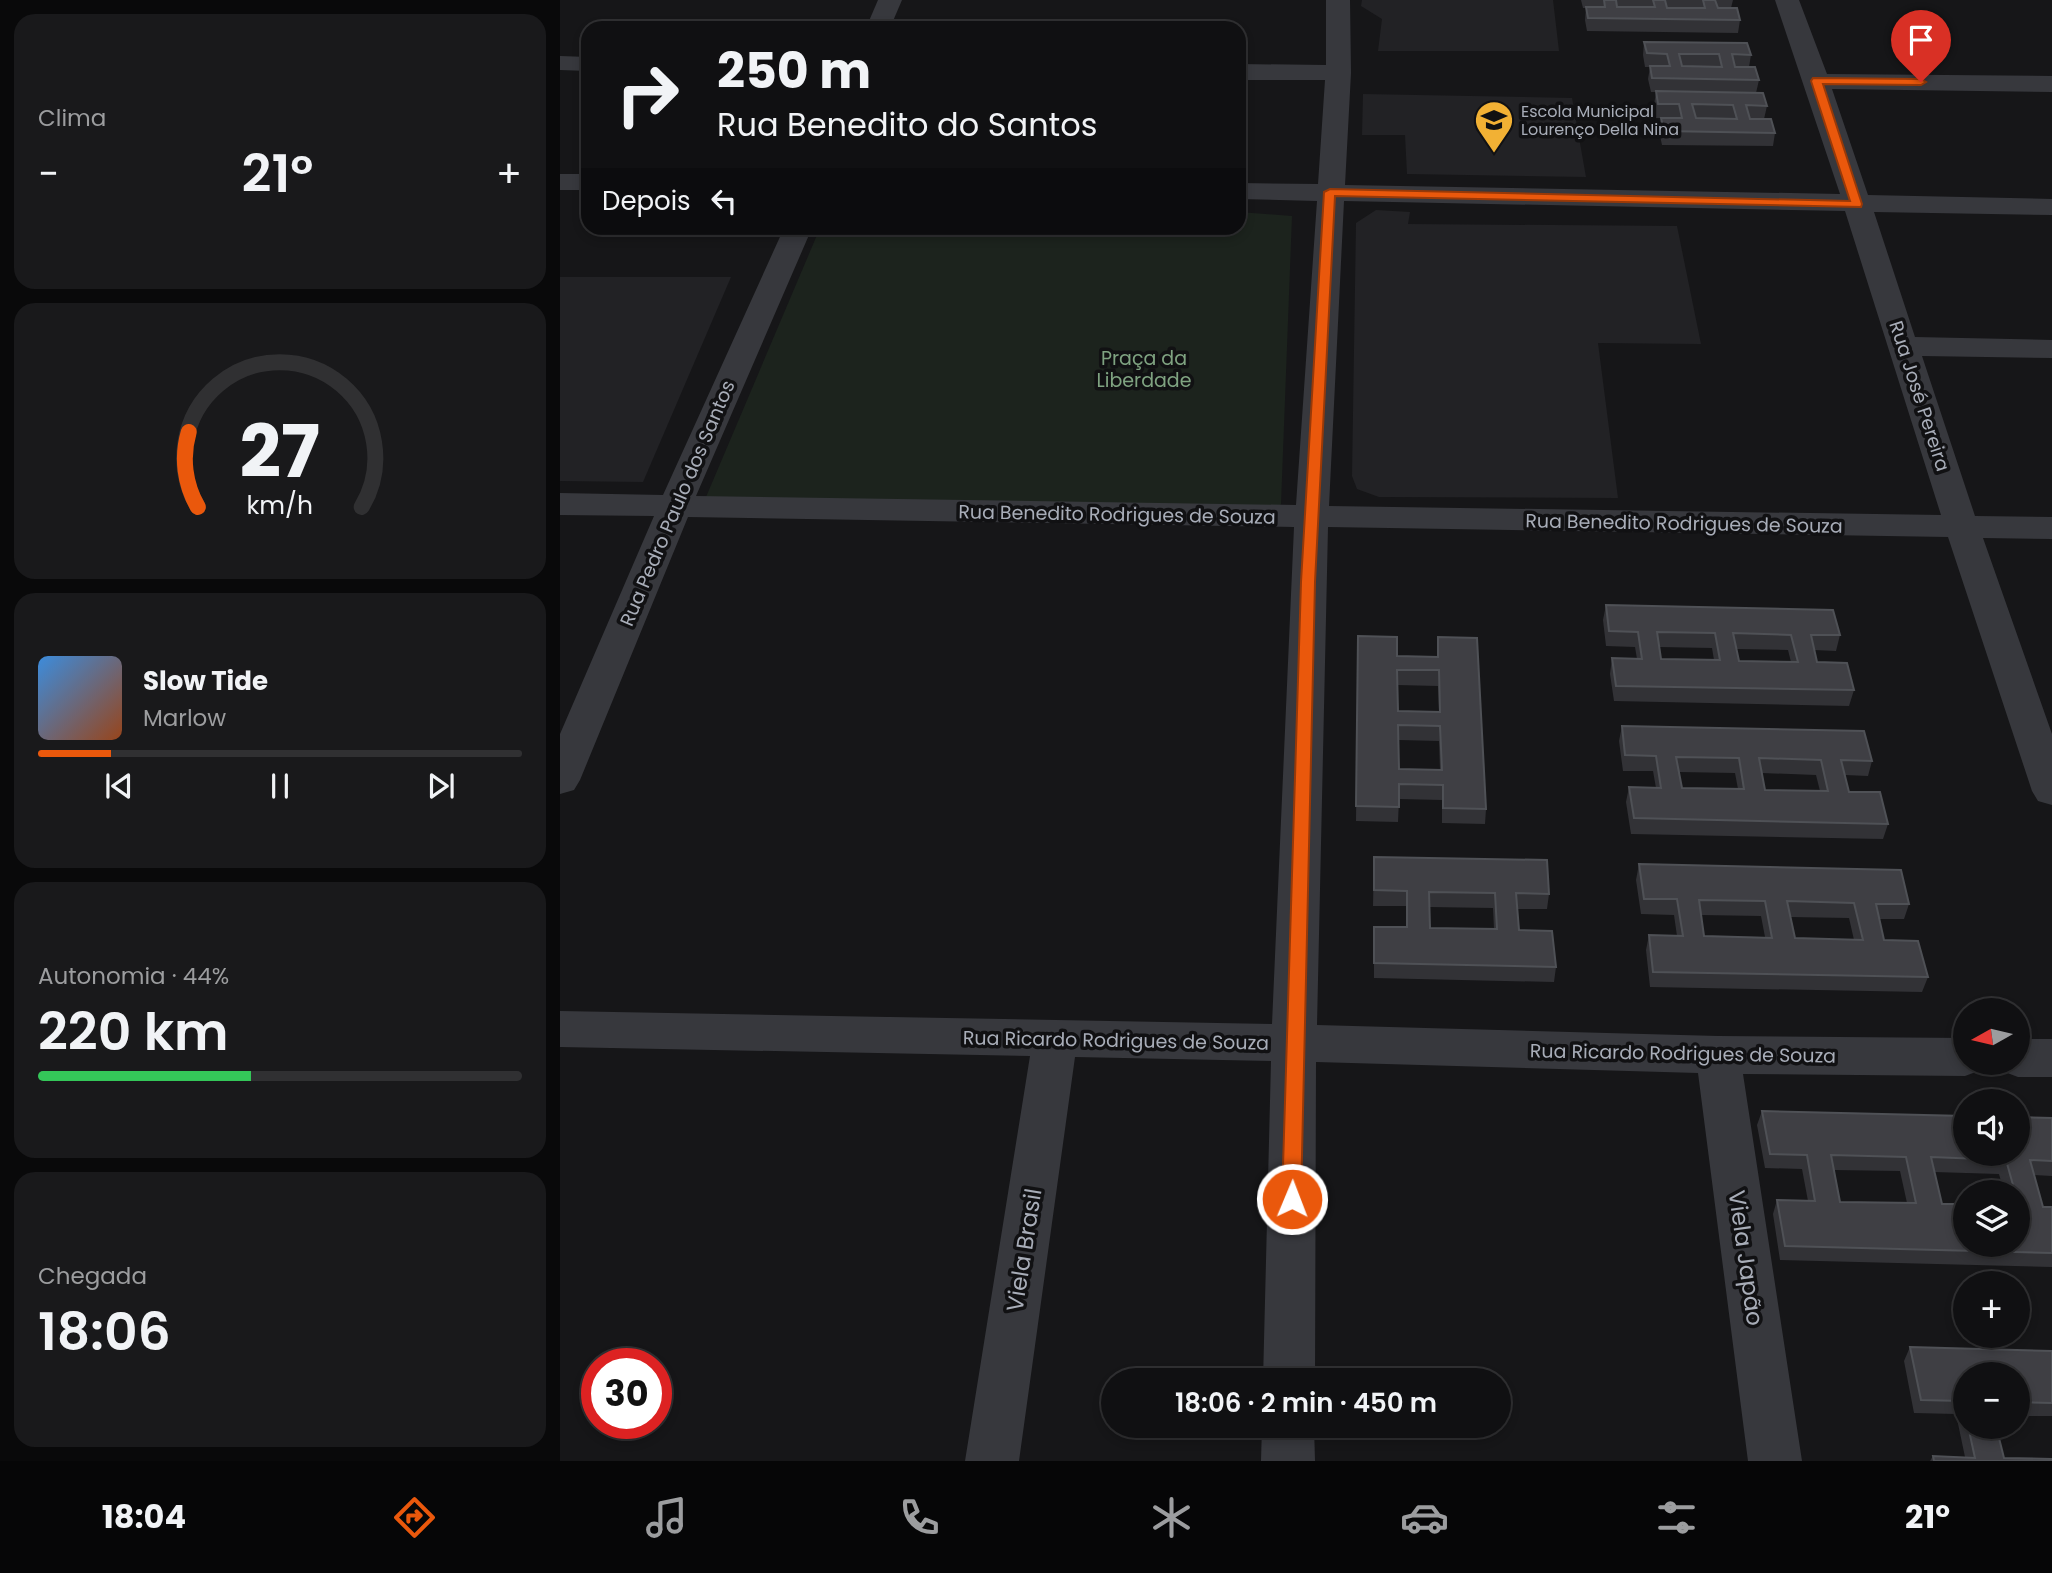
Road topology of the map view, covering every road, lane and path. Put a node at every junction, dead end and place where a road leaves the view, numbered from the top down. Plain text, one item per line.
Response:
1 (890, 0) edge
2 (1338, 0) edge
3 (1787, 0) edge
4 (881, 21) edge
5 (560, 63) edge
6 (581, 64) edge
7 (1246, 72) edge
8 (1338, 73) junction
9 (1816, 81) junction
10 (2052, 84) edge
11 (560, 182) edge
12 (581, 182) edge
13 (1246, 191) edge
14 (1330, 192) junction
15 (1857, 204) junction
16 (2052, 207) edge
17 (795, 235) edge
18 (1904, 346) junction
19 (2052, 349) edge
20 (560, 504) edge
21 (675, 506) junction
22 (1313, 518) junction
23 (1962, 527) junction
24 (2052, 528) edge
25 (560, 780) edge
26 (2052, 792) edge
27 (560, 1029) edge
28 (1055, 1039) junction
29 (1294, 1043) junction
30 (1718, 1055) junction
31 (1953, 1057) edge
32 (2030, 1058) edge
33 (2052, 1058) edge
34 (1289, 1368) edge
35 (1288, 1438) edge
36 (992, 1461) edge
37 (1288, 1461) edge
38 (1775, 1461) edge

1 - 4 street
2 - 8 street
3 - 9 street, Rua José Pereira
5 - 6 street
7 - 8 street
8 - 14 street
9 - 10 street
9 - 15 street, Rua José Pereira
11 - 12 street
13 - 14 street
14 - 15 street
14 - 22 street
15 - 16 street
15 - 18 street, Rua José Pereira
17 - 21 street, Rua Pedro Paulo dos Santos
18 - 19 street
18 - 23 street, Rua José Pereira
20 - 21 street, Rua Benedito Rodrigues de Souza
21 - 22 street, Rua Benedito Rodrigues de Souza
21 - 25 street, Rua Pedro Paulo dos Santos
22 - 23 street, Rua Benedito Rodrigues de Souza
22 - 29 street
23 - 24 street, Rua Benedito Rodrigues de Souza
23 - 26 street, Rua José Pereira
27 - 28 street, Rua Ricardo Rodrigues de Souza
28 - 29 street, Rua Ricardo Rodrigues de Souza
28 - 36 street, Viela Brasil
29 - 30 street, Rua Ricardo Rodrigues de Souza
29 - 34 street
30 - 31 street, Rua Ricardo Rodrigues de Souza
30 - 38 street, Viela Japão
32 - 33 street
35 - 37 street

